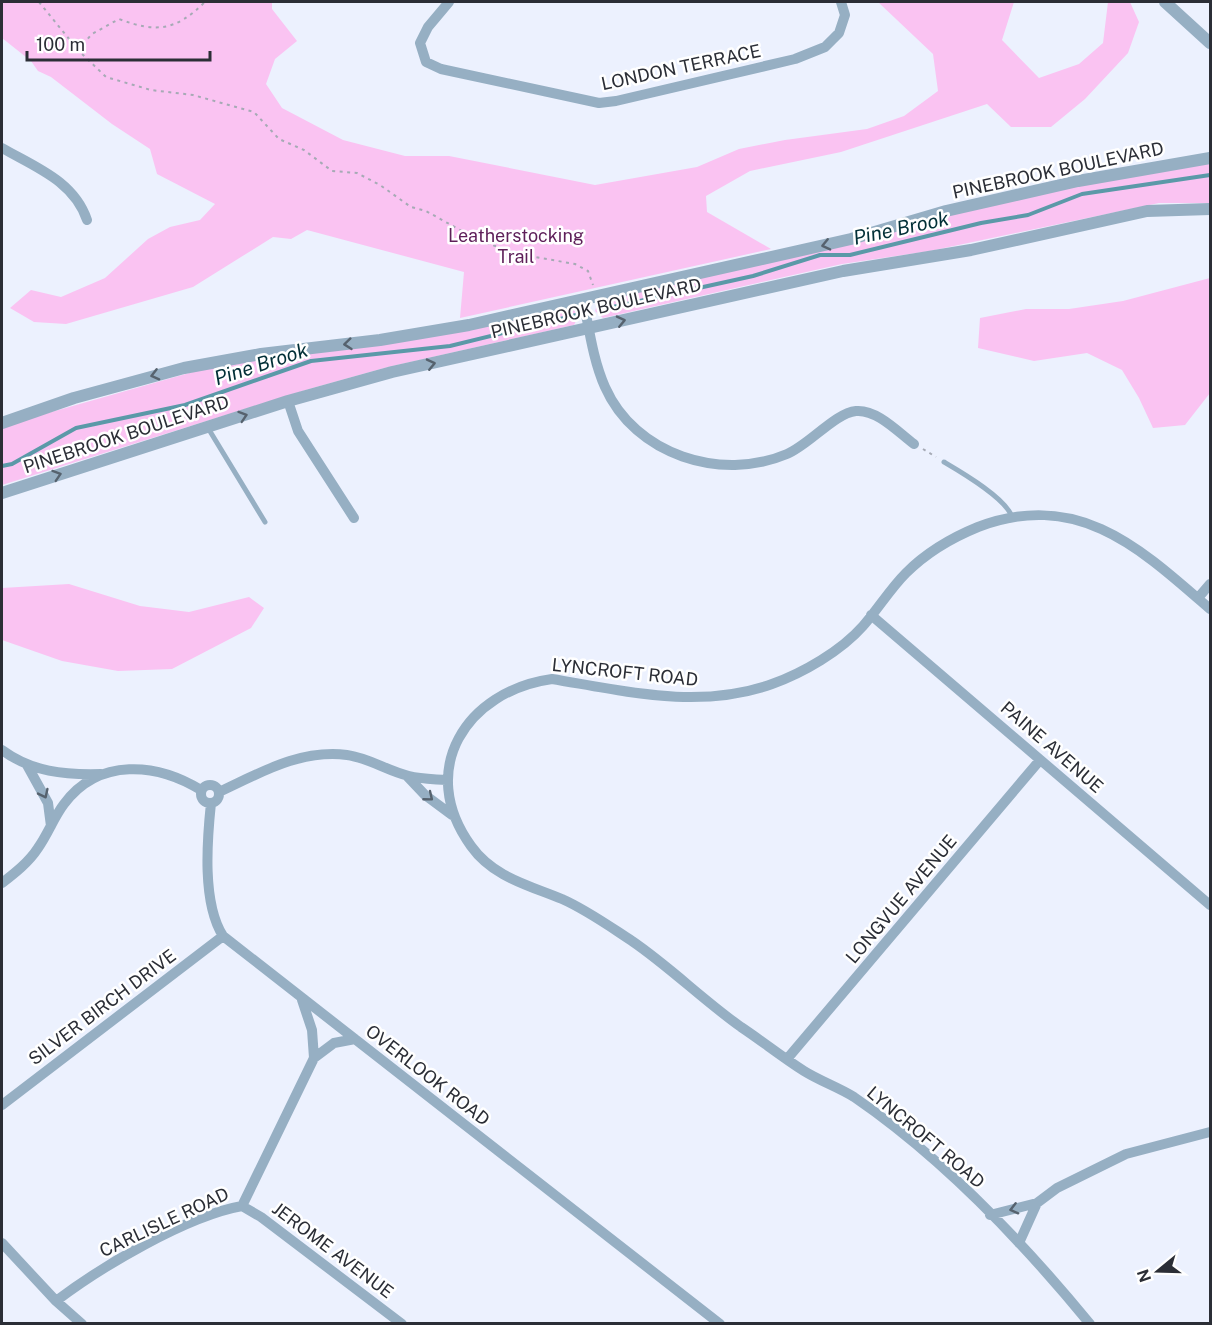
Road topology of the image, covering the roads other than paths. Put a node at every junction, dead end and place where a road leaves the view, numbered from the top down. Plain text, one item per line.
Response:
1 (449, 2) edge
2 (841, 2) edge
3 (1165, 2) edge
4 (1210, 43) edge
5 (2, 149) edge
6 (1210, 158) edge
7 (1210, 209) edge
8 (87, 220) dead end
9 (583, 299) junction
10 (589, 328) junction
11 (288, 401) junction
12 (2, 423) edge
13 (207, 427) junction
14 (914, 444) road end
15 (944, 462) road end
16 (2, 493) edge
17 (1012, 517) junction
18 (354, 518) dead end
19 (265, 522) dead end
20 (1210, 584) edge
21 (1198, 598) junction
22 (1210, 609) edge
23 (871, 615) junction
24 (2, 750) edge
25 (1040, 760) junction
26 (27, 765) junction
27 (105, 774) junction
28 (407, 776) junction
29 (446, 780) junction
30 (201, 790) junction
31 (219, 792) junction
32 (211, 803) junction
33 (453, 815) junction
34 (51, 826) junction
35 (2, 883) edge
36 (1210, 905) edge
37 (223, 936) junction
38 (302, 998) junction
39 (354, 1039) junction
40 (314, 1058) junction
41 (787, 1059) junction
42 (2, 1105) edge
43 (1210, 1132) edge
44 (1037, 1203) junction
45 (242, 1206) junction
46 (990, 1215) junction
47 (2, 1243) edge
48 (1019, 1244) junction
49 (56, 1301) junction
50 (82, 1323) edge
51 (402, 1323) edge
52 (720, 1323) edge
53 (1090, 1323) edge

1 - 2 street, LONDON TERRACE
3 - 4 street
5 - 8 street
6 -> 9 street, PINEBROOK BOULEVARD
10 -> 7 street, PINEBROOK BOULEVARD
9 - 10 street
9 -> 12 street, PINEBROOK BOULEVARD
11 -> 10 street, PINEBROOK BOULEVARD
10 - 14 street
13 -> 11 street, PINEBROOK BOULEVARD
11 - 18 street
16 -> 13 street, PINEBROOK BOULEVARD
13 - 19 lane
15 - 17 lane
17 - 21 street, LYNCROFT ROAD
17 - 23 street, LYNCROFT ROAD
20 - 21 street
21 - 22 street, LYNCROFT ROAD
23 - 25 street, PAINE AVENUE
23 - 29 street, LYNCROFT ROAD
24 - 26 street
25 - 36 street, PAINE AVENUE
25 - 41 street, LONGVUE AVENUE
26 - 27 street
26 -> 34 street
27 - 30 street
27 - 34 street
28 - 29 street
28 - 31 street
28 -> 33 street
29 - 33 street, LYNCROFT ROAD
30 - 31 street
30 - 32 street
31 - 32 street
32 - 37 street, OVERLOOK ROAD
33 - 41 street, LYNCROFT ROAD
34 - 35 street
37 - 38 street, OVERLOOK ROAD
37 - 42 street, SILVER BIRCH DRIVE
38 - 39 street, OVERLOOK ROAD
38 - 40 street
39 - 40 street
39 - 52 street, OVERLOOK ROAD
40 - 45 street, CARLISLE ROAD
41 - 46 street, LYNCROFT ROAD
43 - 44 street
44 -> 46 street
44 - 48 street
45 - 49 street, CARLISLE ROAD
45 - 51 street, JEROME AVENUE
46 - 48 street, LYNCROFT ROAD
47 - 49 street
48 - 53 street, LYNCROFT ROAD
49 - 50 street

